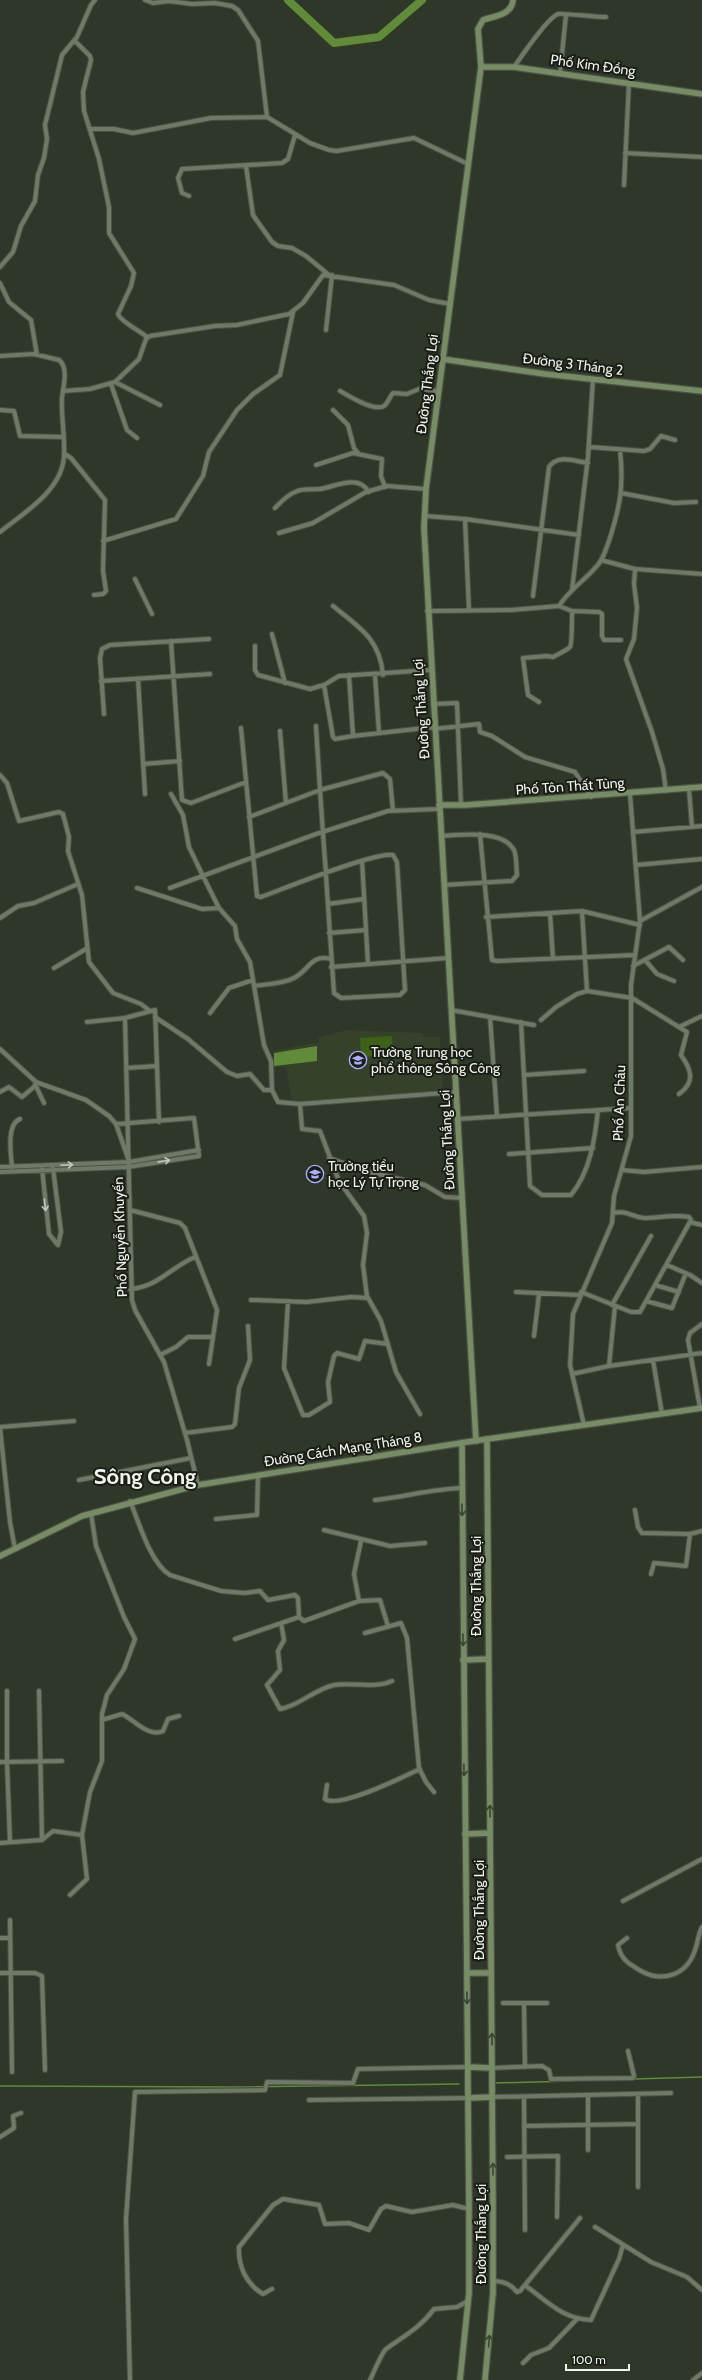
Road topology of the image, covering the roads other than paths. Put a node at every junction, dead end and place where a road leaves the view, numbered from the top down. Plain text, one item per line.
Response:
1 (95, 0) edge
2 (145, 0) edge
3 (513, 0) edge
4 (566, 15) junction
5 (606, 17) dead end
6 (75, 41) junction
7 (481, 67) junction
8 (514, 67) junction
9 (560, 73) junction
10 (629, 82) junction
11 (702, 94) edge
12 (267, 117) junction
13 (90, 130) junction
14 (296, 135) junction
15 (625, 153) junction
16 (702, 157) edge
17 (468, 164) junction
18 (246, 166) junction
19 (624, 185) dead end
20 (189, 196) dead end
21 (0, 267) edge
22 (331, 275) junction
23 (0, 283) edge
24 (450, 304) junction
25 (293, 312) junction
26 (326, 330) dead end
27 (148, 337) junction
28 (37, 354) junction
29 (0, 356) edge
30 (442, 359) junction
31 (593, 379) junction
32 (113, 383) junction
33 (62, 391) junction
34 (340, 391) dead end
35 (438, 391) junction
36 (702, 391) edge
37 (160, 405) dead end
38 (0, 410) edge
39 (333, 410) dead end
40 (64, 436) junction
41 (137, 438) dead end
42 (675, 440) dead end
43 (589, 447) junction
44 (620, 450) junction
45 (64, 454) junction
46 (358, 454) junction
47 (588, 462) junction
48 (316, 465) dead end
49 (385, 487) junction
50 (426, 489) junction
51 (369, 492) junction
52 (621, 493) junction
53 (696, 502) dead end
54 (275, 508) dead end
55 (425, 516) junction
56 (465, 519) junction
57 (541, 529) junction
58 (0, 532) edge
59 (279, 533) dead end
60 (578, 535) junction
61 (103, 541) junction
62 (601, 560) junction
63 (635, 569) junction
64 (702, 574) edge
65 (135, 579) dead end
66 (572, 590) junction
67 (94, 595) dead end
68 (533, 596) dead end
69 (333, 606) dead end
70 (559, 606) junction
71 (469, 610) junction
72 (427, 611) junction
73 (572, 611) junction
74 (152, 614) dead end
75 (272, 634) dead end
76 (209, 639) dead end
77 (621, 640) dead end
78 (172, 641) junction
79 (255, 646) dead end
80 (430, 670) junction
81 (210, 674) dead end
82 (375, 675) junction
83 (383, 675) junction
84 (174, 676) junction
85 (349, 676) junction
86 (138, 679) junction
87 (101, 681) junction
88 (285, 683) junction
89 (324, 685) junction
90 (539, 702) dead end
91 (432, 704) junction
92 (104, 714) dead end
93 (316, 726) dead end
94 (457, 726) junction
95 (241, 728) dead end
96 (434, 728) junction
97 (280, 731) dead end
98 (379, 733) junction
99 (353, 736) junction
100 (180, 761) junction
101 (143, 764) junction
102 (0, 774) edge
103 (246, 782) junction
104 (702, 787) edge
105 (689, 789) junction
106 (320, 790) junction
107 (666, 791) junction
108 (145, 794) dead end
109 (171, 794) dead end
110 (630, 794) junction
111 (591, 797) junction
112 (286, 803) junction
113 (461, 805) junction
114 (439, 807) junction
115 (393, 811) junction
116 (250, 817) junction
117 (702, 826) edge
118 (692, 827) junction
119 (323, 832) junction
120 (633, 832) junction
121 (480, 834) junction
122 (441, 836) junction
123 (253, 857) junction
124 (702, 859) edge
125 (362, 861) junction
126 (636, 865) junction
127 (326, 873) junction
128 (203, 876) junction
129 (484, 882) junction
130 (78, 884) junction
131 (444, 885) junction
132 (138, 888) dead end
133 (170, 888) dead end
134 (702, 889) edge
135 (364, 899) junction
136 (328, 904) junction
137 (219, 908) junction
138 (582, 911) junction
139 (550, 913) junction
140 (486, 917) junction
141 (0, 918) edge
142 (640, 923) junction
143 (366, 930) junction
144 (329, 933) junction
145 (86, 949) junction
146 (635, 955) junction
147 (585, 957) junction
148 (448, 958) junction
149 (331, 959) junction
150 (553, 959) junction
151 (683, 960) dead end
152 (404, 961) junction
153 (646, 961) junction
154 (368, 964) junction
155 (633, 966) junction
156 (331, 967) junction
157 (54, 968) dead end
158 (253, 980) junction
159 (674, 981) dead end
160 (254, 986) junction
161 (587, 991) junction
162 (632, 998) junction
163 (451, 1010) junction
164 (150, 1011) junction
165 (210, 1013) dead end
166 (155, 1016) junction
167 (702, 1016) edge
168 (490, 1017) junction
169 (125, 1018) junction
170 (541, 1020) dead end
171 (87, 1022) dead end
172 (521, 1022) junction
173 (534, 1024) dead end
174 (680, 1027) junction
175 (0, 1049) edge
176 (157, 1066) junction
177 (126, 1068) junction
178 (584, 1071) dead end
179 (524, 1075) junction
180 (35, 1084) junction
181 (272, 1090) junction
182 (0, 1092) edge
183 (456, 1092) junction
184 (679, 1094) dead end
185 (44, 1103) dead end
186 (300, 1104) junction
187 (631, 1108) junction
188 (598, 1110) junction
189 (526, 1115) junction
190 (497, 1116) junction
191 (20, 1119) dead end
192 (458, 1119) junction
193 (159, 1122) junction
194 (116, 1124) junction
195 (128, 1124) junction
196 (593, 1148) junction
197 (199, 1150) junction
198 (528, 1152) junction
199 (509, 1154) dead end
200 (329, 1158) junction
201 (129, 1162) junction
202 (53, 1165) junction
203 (0, 1167) edge
204 (12, 1167) junction
205 (128, 1167) junction
206 (702, 1167) edge
207 (42, 1168) junction
208 (53, 1170) junction
209 (622, 1170) junction
210 (0, 1172) edge
211 (462, 1198) junction
212 (130, 1210) junction
213 (613, 1213) junction
214 (690, 1222) junction
215 (702, 1225) edge
216 (651, 1236) dead end
217 (195, 1257) junction
218 (667, 1265) junction
219 (686, 1273) junction
220 (702, 1283) edge
221 (655, 1285) junction
222 (130, 1289) junction
223 (516, 1292) dead end
224 (679, 1292) junction
225 (539, 1294) junction
226 (581, 1294) junction
227 (368, 1298) junction
228 (252, 1300) dead end
229 (288, 1301) junction
230 (646, 1301) junction
231 (614, 1305) junction
232 (702, 1324) edge
233 (248, 1326) dead end
234 (534, 1336) dead end
235 (212, 1337) junction
236 (388, 1344) junction
237 (702, 1353) edge
238 (692, 1354) junction
239 (160, 1355) junction
240 (653, 1360) junction
241 (209, 1364) dead end
242 (609, 1366) junction
243 (572, 1374) junction
244 (701, 1408) edge
245 (420, 1414) dead end
246 (662, 1414) junction
247 (74, 1421) dead end
248 (584, 1425) junction
249 (0, 1428) edge
250 (185, 1434) junction
251 (487, 1439) junction
252 (476, 1441) junction
253 (462, 1443) junction
254 (191, 1458) junction
255 (258, 1475) junction
256 (79, 1480) dead end
257 (198, 1485) junction
258 (461, 1488) junction
259 (375, 1500) dead end
260 (130, 1501) junction
261 (635, 1510) dead end
262 (91, 1513) junction
263 (216, 1519) dead end
264 (324, 1530) dead end
265 (702, 1531) edge
266 (690, 1534) junction
267 (361, 1541) junction
268 (425, 1543) dead end
269 (15, 1549) junction
270 (0, 1556) edge
271 (651, 1574) dead end
272 (359, 1601) junction
273 (299, 1617) junction
274 (281, 1623) junction
275 (388, 1626) junction
276 (365, 1633) dead end
277 (235, 1639) dead end
278 (488, 1659) junction
279 (463, 1660) junction
280 (392, 1681) dead end
281 (7, 1690) dead end
282 (39, 1691) dead end
283 (179, 1716) dead end
284 (102, 1720) junction
285 (40, 1761) junction
286 (62, 1761) dead end
287 (0, 1762) edge
288 (7, 1762) junction
289 (420, 1770) junction
290 (328, 1785) dead end
291 (434, 1792) dead end
292 (490, 1833) junction
293 (465, 1834) junction
294 (82, 1835) junction
295 (42, 1840) junction
296 (10, 1842) junction
297 (0, 1843) edge
298 (702, 1859) edge
299 (70, 1895) dead end
300 (623, 1901) dead end
301 (10, 1920) dead end
302 (702, 1927) edge
303 (0, 1938) edge
304 (10, 1938) junction
305 (627, 1938) dead end
306 (467, 1973) junction
307 (491, 1973) junction
308 (0, 1974) edge
309 (10, 1974) junction
310 (503, 2003) dead end
311 (524, 2003) junction
312 (547, 2003) dead end
313 (628, 2051) dead end
314 (468, 2067) junction
315 (525, 2067) junction
316 (492, 2068) junction
317 (45, 2070) dead end
318 (12, 2072) dead end
319 (638, 2094) junction
320 (671, 2094) dead end
321 (588, 2095) junction
322 (524, 2097) junction
323 (468, 2098) junction
324 (492, 2098) junction
325 (309, 2100) dead end
326 (20, 2113) dead end
327 (638, 2124) junction
328 (588, 2125) junction
329 (524, 2126) junction
330 (0, 2137) edge
331 (588, 2150) dead end
332 (525, 2156) junction
333 (507, 2157) dead end
334 (638, 2187) dead end
335 (469, 2209) junction
336 (557, 2217) dead end
337 (580, 2218) dead end
338 (595, 2227) dead end
339 (525, 2230) dead end
340 (623, 2245) junction
341 (493, 2281) junction
342 (526, 2286) junction
343 (272, 2289) dead end
344 (702, 2290) edge
345 (468, 2301) junction
346 (577, 2319) junction
347 (524, 2363) dead end
348 (702, 2373) edge
349 (130, 2380) edge
350 (370, 2380) edge
351 (460, 2380) edge
352 (485, 2380) edge
353 (693, 2380) edge

1 - 6 street
2 - 12 street
3 - 7 street, Đường Thắng Lợi
4 - 5 street
4 - 8 street
4 - 9 street
6 - 13 street
6 - 21 street
7 - 8 street, Phố Kim Đồng
7 - 17 street, Đường Thắng Lợi
8 - 9 street, Phố Kim Đồng
9 - 10 street, Phố Kim Đồng
10 - 11 street, Phố Kim Đồng
10 - 15 street
12 - 13 street
12 - 14 street
13 - 27 street
14 - 17 street
14 - 18 street
15 - 16 street
15 - 19 street
17 - 24 street, Đường Thắng Lợi
18 - 20 street
18 - 22 street
22 - 24 street
22 - 25 street
22 - 26 street
23 - 28 street
24 - 30 street, Đường Thắng Lợi
25 - 27 street
25 - 61 street
27 - 32 street
28 - 29 street
28 - 33 street
30 - 31 street, Đường 3 Tháng 2
30 - 35 street, Đường Thắng Lợi
31 - 36 street, Đường 3 Tháng 2
31 - 43 street
32 - 33 street
32 - 37 street
32 - 41 street
33 - 40 street
34 - 35 street
35 - 50 street, Đường Thắng Lợi
38 - 40 street
39 - 46 street
40 - 45 street
42 - 44 street
43 - 44 street
43 - 47 street
44 - 52 street
45 - 58 street
45 - 61 street
46 - 48 street
46 - 49 street
47 - 57 street
47 - 60 street
49 - 50 street
49 - 51 street
50 - 55 street, Đường Thắng Lợi
51 - 54 street
51 - 59 street
52 - 53 street
52 - 62 street
55 - 56 street
55 - 72 street, Đường Thắng Lợi
56 - 57 street
56 - 71 street
57 - 60 street
57 - 68 street
60 - 66 street
61 - 67 street
62 - 63 street
62 - 66 street
63 - 64 street
63 - 107 street
65 - 74 street
66 - 70 street
69 - 83 street
70 - 71 street
70 - 73 street
71 - 72 street
72 - 80 street, Đường Thắng Lợi
73 - 77 street
73 - 90 street
75 - 88 street
76 - 78 street
78 - 84 street
78 - 87 street
79 - 88 street
80 - 83 street
80 - 91 street, Đường Thắng Lợi
81 - 84 street
82 - 83 street
82 - 85 street
82 - 98 street
84 - 86 street
84 - 100 street
85 - 89 street
85 - 99 street
86 - 87 street
86 - 101 street
87 - 92 street
88 - 89 street
89 - 99 street
91 - 94 street
91 - 96 street, Đường Thắng Lợi
93 - 106 street
94 - 96 street
94 - 111 street
94 - 113 street
95 - 103 street
96 - 98 street
96 - 114 street, Đường Thắng Lợi
97 - 112 street
98 - 99 street
100 - 101 street
100 - 103 street
101 - 108 street
102 - 130 street
103 - 116 street
104 - 105 street, Phố Tôn Thất Tùng
105 - 107 street, Phố Tôn Thất Tùng
105 - 118 street
106 - 112 street
106 - 115 street
106 - 119 street
107 - 110 street, Phố Tôn Thất Tùng
109 - 128 street
110 - 111 street, Phố Tôn Thất Tùng
110 - 120 street, Phố An Châu
111 - 113 street, Phố Tôn Thất Tùng
112 - 116 street
113 - 114 street, Phố Tôn Thất Tùng
114 - 115 street
114 - 122 street, Đường Thắng Lợi
115 - 119 street
116 - 123 street
117 - 118 street
118 - 120 street
119 - 123 street
119 - 127 street
120 - 126 street, Phố An Châu
121 - 122 street
121 - 129 street
121 - 129 street
122 - 131 street, Đường Thắng Lợi
123 - 127 street
123 - 128 street
124 - 126 street
125 - 127 street
125 - 135 street
125 - 152 street
126 - 142 street, Phố An Châu
127 - 136 street
128 - 133 street
128 - 137 street
129 - 131 street
129 - 140 street
130 - 141 street
130 - 145 street
131 - 148 street, Đường Thắng Lợi
132 - 137 street
134 - 142 street
135 - 136 street
135 - 143 street
136 - 144 street
137 - 158 street
138 - 139 street
138 - 142 street
138 - 147 street
139 - 140 street
139 - 150 street
140 - 150 street
142 - 146 street, Phố An Châu
143 - 144 street
143 - 154 street
144 - 149 street
145 - 157 street
145 - 164 street
146 - 147 street
146 - 155 street, Phố An Châu
147 - 150 street
147 - 161 street
148 - 152 street
148 - 163 street, Đường Thắng Lợi
149 - 156 street
149 - 160 street
151 - 153 street
152 - 154 street
152 - 156 street
153 - 155 street
153 - 159 street
154 - 156 street
155 - 162 street, Phố An Châu
158 - 160 street
158 - 165 street
160 - 181 street
161 - 162 street
161 - 170 street
162 - 174 street
162 - 187 street, Phố An Châu
163 - 168 street
163 - 183 street, Đường Thắng Lợi
164 - 166 street
164 - 169 street
166 - 176 street
166 - 181 street
167 - 174 street
168 - 172 street
168 - 190 street
169 - 171 street
169 - 177 street, Phố Nguyễn Khuyến
172 - 173 street
172 - 179 street
174 - 184 street
175 - 180 street
176 - 177 street
176 - 193 street
177 - 195 street, Phố Nguyễn Khuyến
178 - 179 street
179 - 189 street
180 - 182 street
180 - 185 street
180 - 194 street
181 - 186 street
183 - 186 street
183 - 192 street, Đường Thắng Lợi
186 - 200 street
187 - 188 street
187 - 209 street, Phố An Châu
188 - 189 street
188 - 196 street
189 - 190 street
189 - 198 street
190 - 192 street
191 - 204 street
192 - 211 street, Đường Thắng Lợi
193 - 195 street
193 - 197 street
194 - 195 street
194 - 201 street
195 - 201 street, Phố Nguyễn Khuyến
196 - 198 street
196 - 198 street
197 - 201 street
205 -> 197 street
198 - 199 street
200 - 211 street
200 - 227 street
202 -> 201 street
201 - 205 street, Phố Nguyễn Khuyến
202 - 207 street
202 - 208 street
203 - 204 street
204 - 207 street
205 - 208 street
205 - 212 street, Phố Nguyễn Khuyến
206 - 209 street
207 - 208 street
207 -> 208 street
207 - 210 street
209 - 213 street, Phố An Châu
211 - 252 street, Đường Thắng Lợi
212 - 217 street
212 - 222 street, Phố Nguyễn Khuyến
213 - 214 street
213 - 226 street, Phố An Châu
214 - 215 street
214 - 218 street
216 - 231 street
217 - 222 street
217 - 235 street
218 - 219 street
218 - 221 street
219 - 220 street
219 - 224 street
221 - 224 street
221 - 230 street
222 - 239 street, Phố Nguyễn Khuyến
223 - 225 street
224 - 230 street
225 - 226 street
225 - 234 street
226 - 231 street
226 - 243 street, Phố An Châu
227 - 229 street
227 - 236 street
228 - 229 street
229 - 236 street
230 - 231 street
231 - 242 street
232 - 238 street
233 - 250 street
235 - 239 street
235 - 241 street
236 - 245 street
237 - 238 street
238 - 240 street
238 - 244 street
239 - 250 street, Phố Nguyễn Khuyến
240 - 242 street
240 - 246 street
242 - 243 street
243 - 248 street, Phố An Châu
244 - 246 street, Đường Cách Mạng Tháng 8
246 - 248 street, Đường Cách Mạng Tháng 8
247 - 249 street
248 - 251 street, Đường Cách Mạng Tháng 8
249 - 269 street
250 - 254 street, Phố Nguyễn Khuyến
251 - 252 street, Đường Cách Mạng Tháng 8
251 - 278 street, Đường Thắng Lợi
252 - 253 street, Đường Cách Mạng Tháng 8
253 - 255 street, Đường Cách Mạng Tháng 8
253 - 258 street, Đường Thắng Lợi
254 - 256 street
254 - 257 street, Phố Nguyễn Khuyến
255 - 257 street, Đường Cách Mạng Tháng 8
255 - 263 street
257 - 260 street, Đường Cách Mạng Tháng 8
258 - 259 street
258 -> 279 street, Đường Thắng Lợi
260 - 262 street, Đường Cách Mạng Tháng 8
260 - 273 street
261 - 266 street
262 - 269 street, Đường Cách Mạng Tháng 8
262 - 284 street
264 - 267 street
265 - 266 street
266 - 271 street
267 - 268 street
267 - 272 street
269 - 270 street, Đường Cách Mạng Tháng 8
272 - 273 street
272 - 275 street
273 - 274 street
274 - 277 street
274 - 280 street
275 - 276 street
275 - 289 street
278 - 279 street
292 -> 278 street, Đường Thắng Lợi
279 -> 293 street, Đường Thắng Lợi
281 - 288 street
282 - 285 street
283 - 284 street
284 - 294 street
285 - 286 street
285 - 288 street
285 - 295 street
287 - 288 street
288 - 296 street
289 - 290 street
289 - 291 street
292 - 293 street
292 - 307 street, Đường Thắng Lợi
293 - 306 street, Đường Thắng Lợi
294 - 295 street
294 - 299 street
295 - 296 street
296 - 297 street
298 - 300 street
301 - 304 street
302 - 305 street
303 - 304 street
304 - 309 street
306 - 307 street
306 -> 314 street, Đường Thắng Lợi
316 -> 307 street, Đường Thắng Lợi
308 - 309 street
309 - 317 street
309 - 318 street
310 - 311 street
311 - 312 street
311 - 315 street
313 - 315 street
314 - 316 street
314 - 323 street, Đường Thắng Lợi
314 - 349 street
315 - 316 street
316 - 324 street, Đường Thắng Lợi
319 - 320 street
319 - 321 street
319 - 327 street
321 - 322 street
321 - 328 street
322 - 324 street
322 - 329 street
323 - 324 street
323 - 325 street
323 - 335 street, Đường Thắng Lợi
341 -> 324 street, Đường Thắng Lợi
326 - 330 street
327 - 328 street
327 - 334 street
328 - 329 street
328 - 331 street
329 - 332 street
332 - 333 street
332 - 336 street
332 - 339 street
335 - 343 street
335 - 345 street, Đường Thắng Lợi
337 - 342 street
338 - 340 street
340 - 344 street
340 - 346 street
341 - 342 street
352 -> 341 street, Đường Thắng Lợi
342 - 346 street
345 - 350 street
345 - 351 street, Đường Thắng Lợi
346 - 347 street
348 - 353 street

